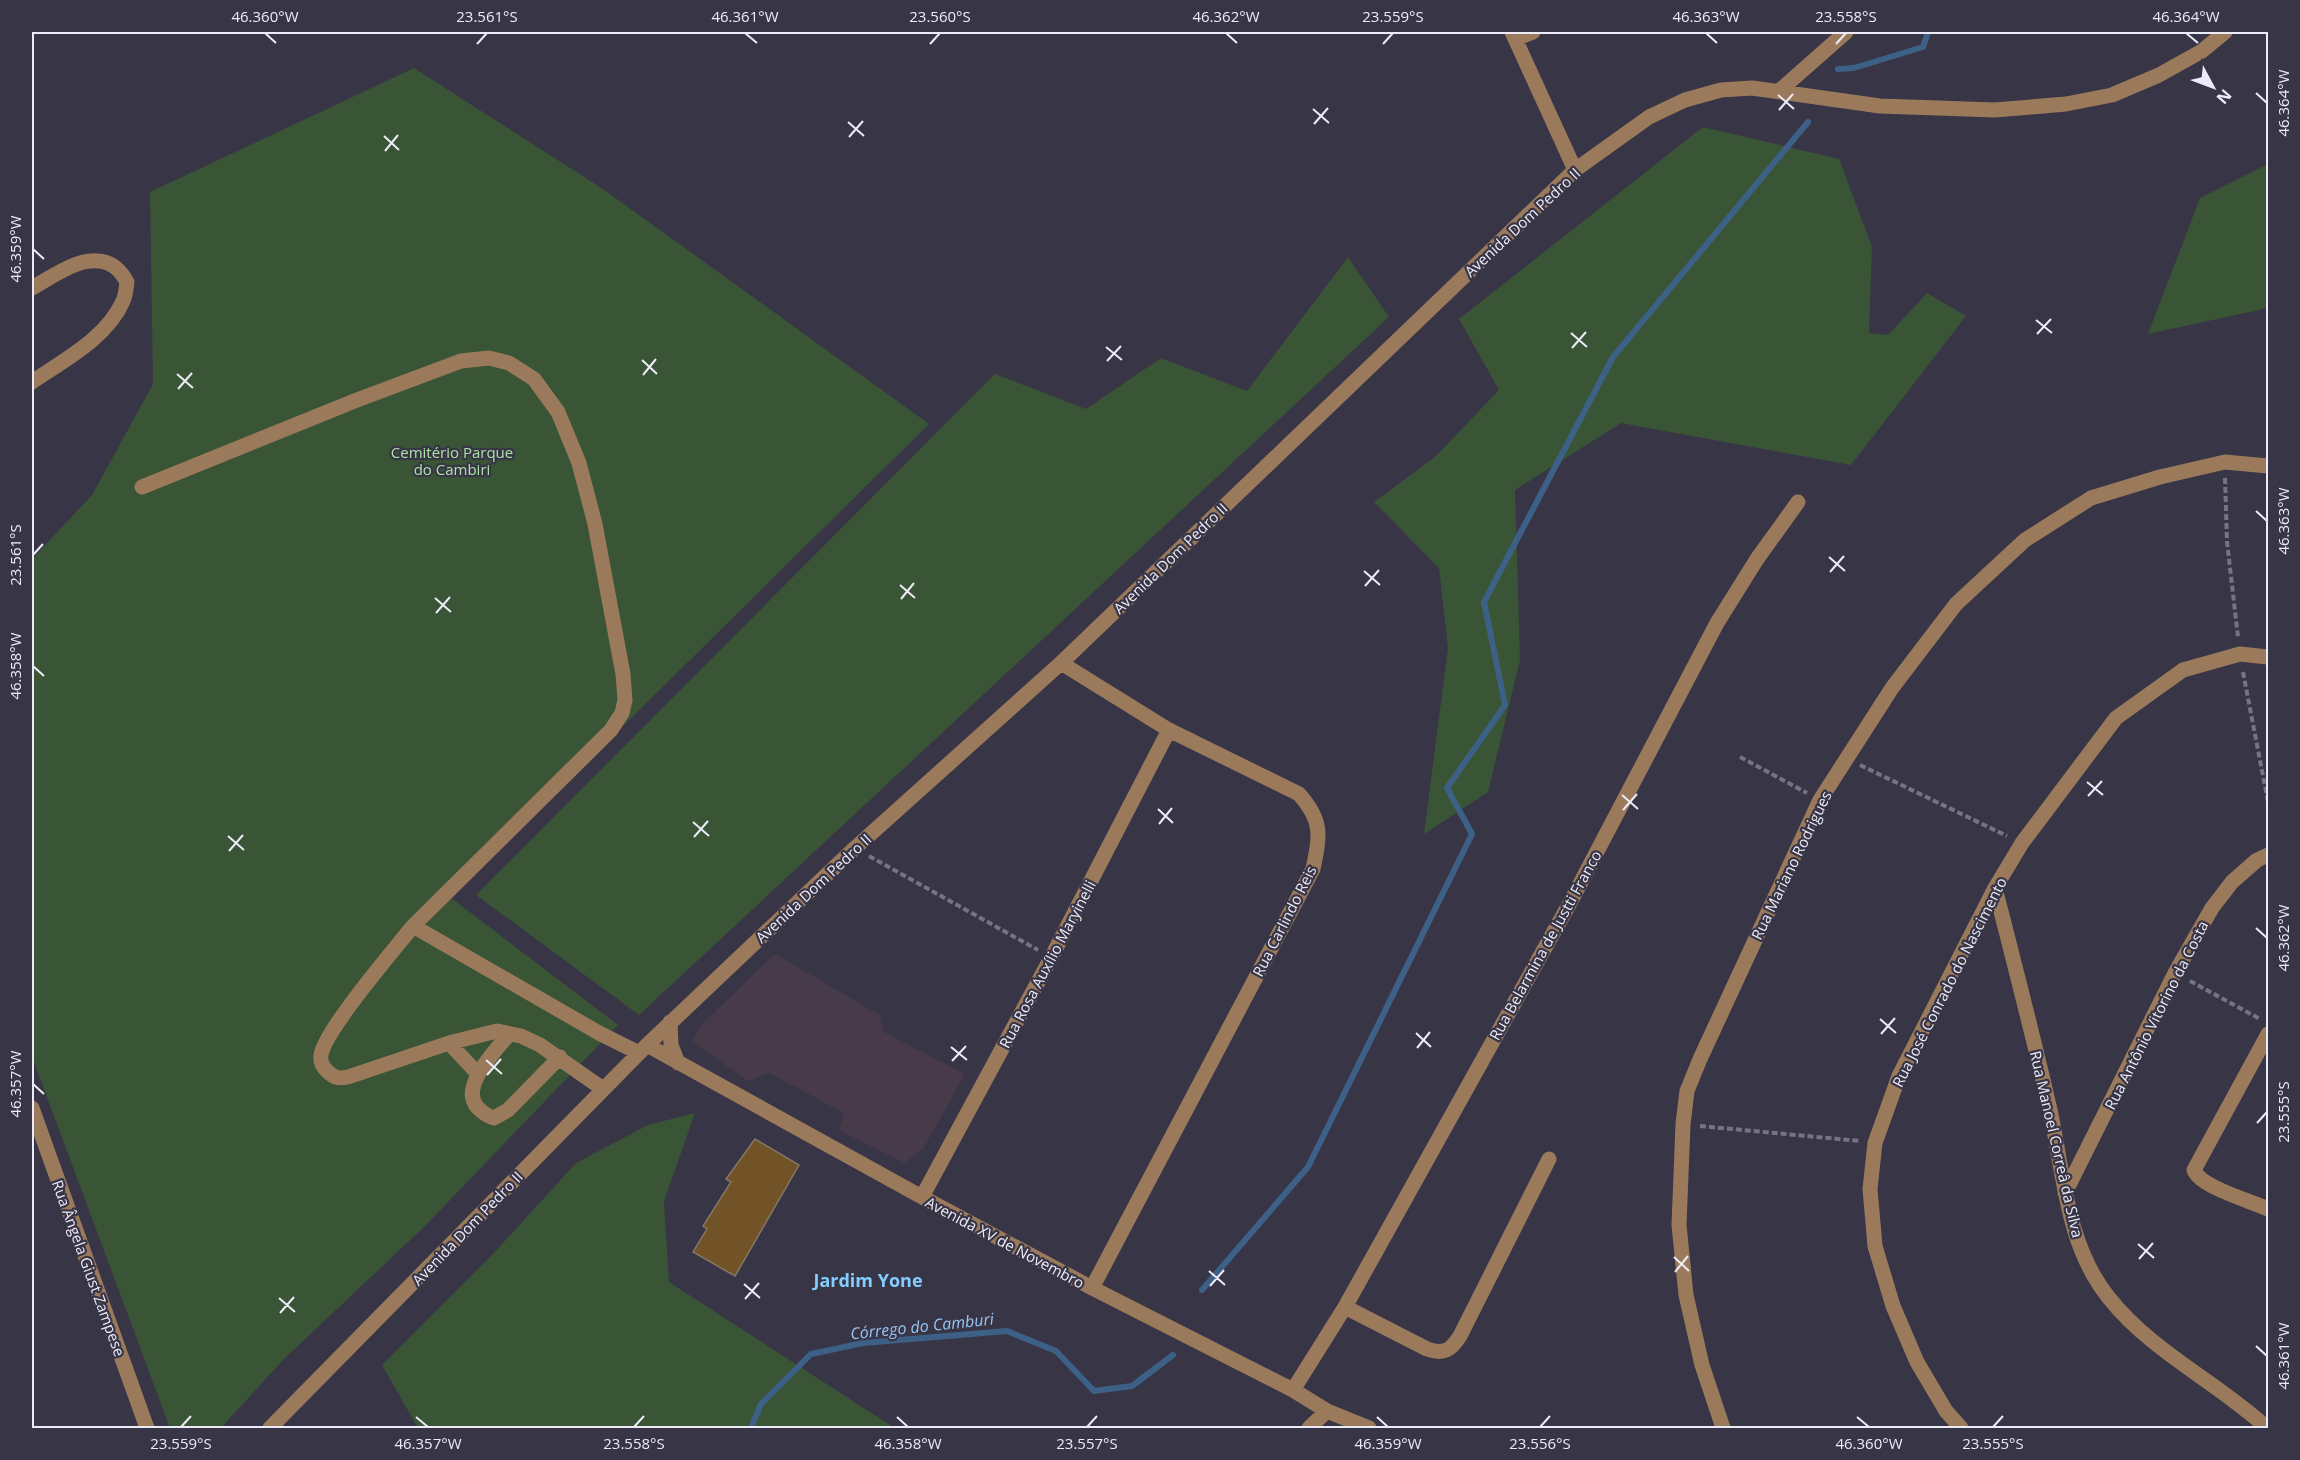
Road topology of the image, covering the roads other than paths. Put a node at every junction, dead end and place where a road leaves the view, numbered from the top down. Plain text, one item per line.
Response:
1 (1533, 32) edge
2 (1846, 32) edge
3 (2224, 32) edge
4 (1514, 35) edge
5 (1779, 91) junction
6 (1575, 170) junction
7 (32, 288) edge
8 (32, 382) edge
9 (2268, 466) edge
10 (142, 487) dead end
11 (1798, 502) dead end
12 (2268, 657) edge
13 (1061, 663) junction
14 (1169, 730) junction
15 (2268, 855) edge
16 (1995, 888) junction
17 (413, 926) junction
18 (670, 1023) junction
19 (509, 1034) junction
20 (2268, 1034) edge
21 (449, 1043) junction
22 (643, 1049) junction
23 (560, 1057) junction
24 (678, 1063) junction
25 (478, 1074) junction
26 (603, 1089) junction
27 (32, 1108) edge
28 (1549, 1159) dead end
29 (2066, 1193) junction
30 (922, 1197) junction
31 (2268, 1209) edge
32 (1092, 1288) junction
33 (1345, 1307) junction
34 (1293, 1390) junction
35 (1327, 1411) junction
36 (147, 1428) edge
37 (270, 1428) edge
38 (1310, 1428) edge
39 (1370, 1428) edge
40 (1723, 1428) edge
41 (1961, 1428) edge
42 (2267, 1428) edge

1 - 4 street
2 - 5 street
3 - 5 street, Avenida Dom Pedro II
4 - 6 street
5 - 6 street, Avenida Dom Pedro II
6 - 13 street, Avenida Dom Pedro II
7 - 8 street
9 - 40 street, Rua Mariano Rodrigues
10 - 17 street
11 - 33 street, Rua Belarmina de Justti Franco
12 - 16 street, Rua José Conrado do Nascimento
13 - 14 street, Rua Carlindo Reis
13 - 18 street, Avenida Dom Pedro II
14 - 30 street, Rua Rosa Auxílio Maryinelli
14 - 32 street, Rua Carlindo Reis
15 - 29 street, Rua Antônio Vitorino da Costa
16 - 29 street, Rua Manoel Correâ da Silva
16 - 41 street, Rua José Conrado do Nascimento
17 - 21 street
17 - 22 street, Avenida XV de Novembro
18 - 22 street, Avenida Dom Pedro II
18 - 24 street
19 - 21 street
19 - 23 street
19 - 25 street
20 - 31 street
21 - 25 street
22 - 24 street, Avenida XV de Novembro
22 - 26 street, Avenida Dom Pedro II
23 - 25 street
23 - 26 street
24 - 30 street, Avenida XV de Novembro
26 - 37 street, Avenida Dom Pedro II
27 - 36 street, Rua Ângela Giust Zampese
28 - 33 street
29 - 42 street, Rua Manoel Correâ da Silva
30 - 32 street, Avenida XV de Novembro
32 - 34 street, Avenida XV de Novembro
33 - 34 street, Rua Belarmina de Justti Franco
34 - 35 street, Avenida XV de Novembro
35 - 38 street
35 - 39 street, Avenida XV de Novembro

